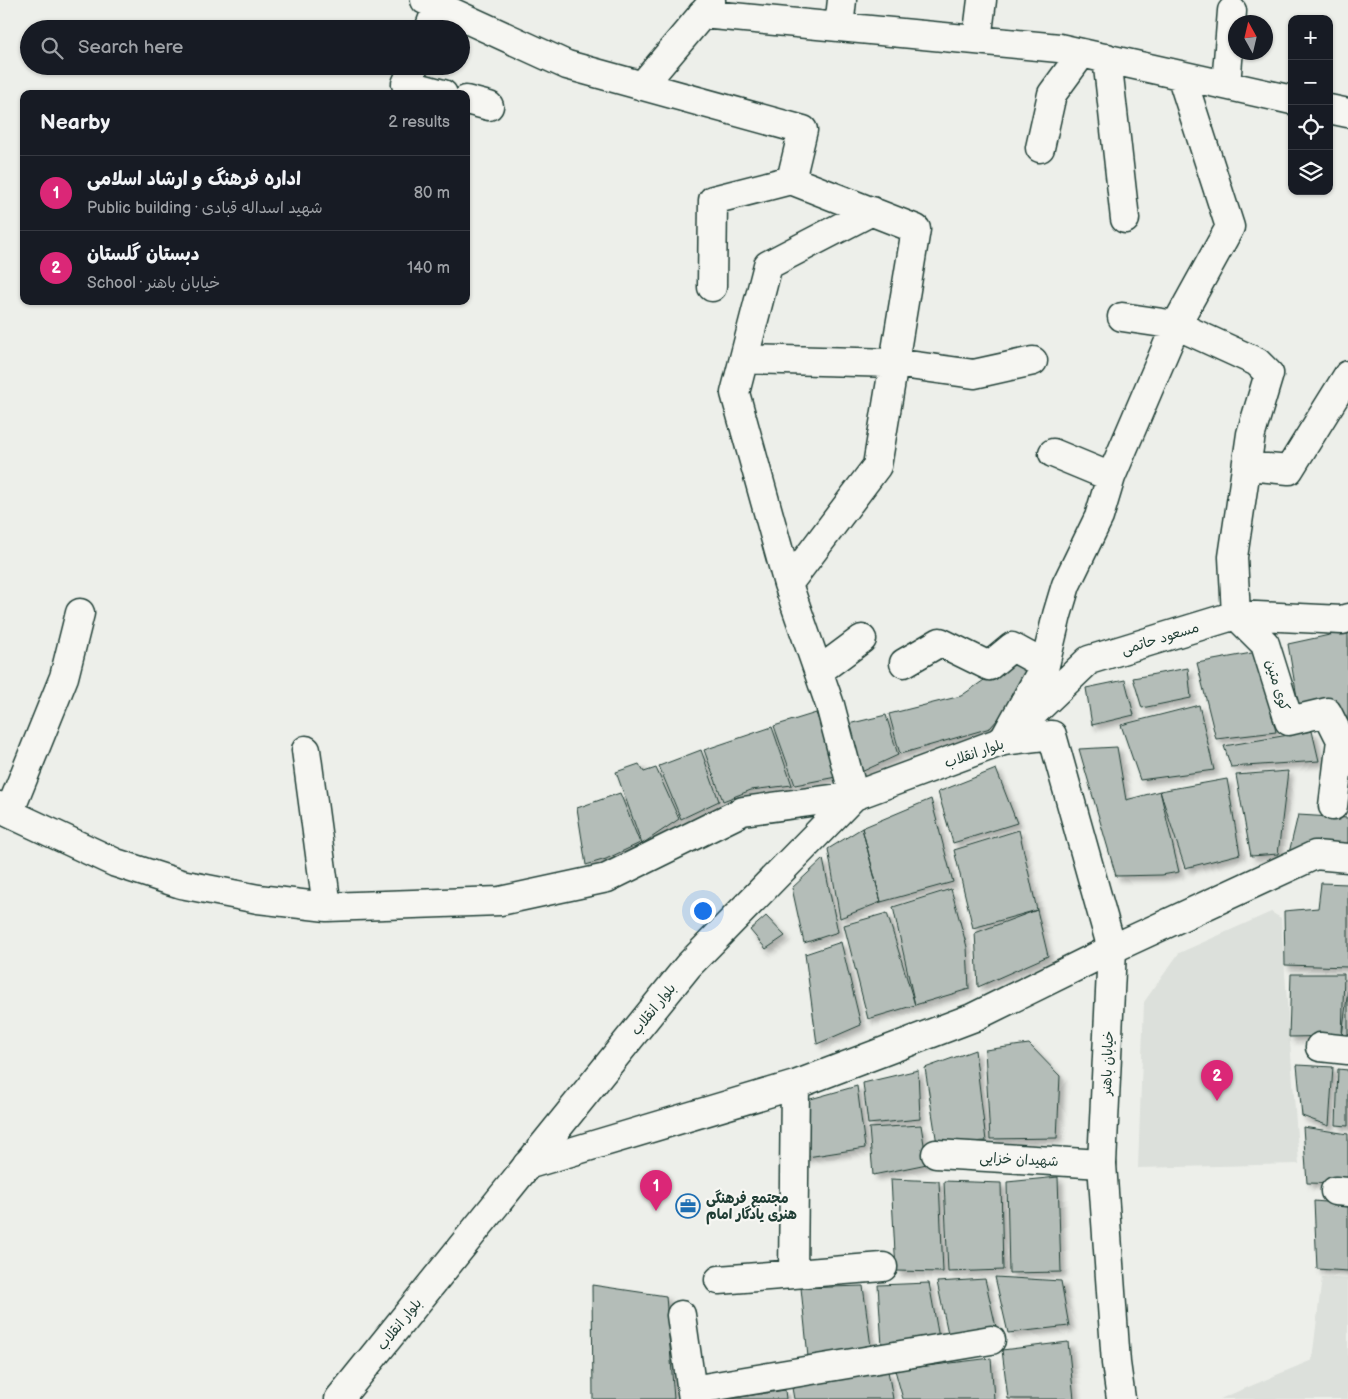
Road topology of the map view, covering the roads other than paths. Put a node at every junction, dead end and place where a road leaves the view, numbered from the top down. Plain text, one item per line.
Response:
1 (842, 0) edge
2 (982, 0) edge
3 (706, 7) edge
4 (433, 9) edge
5 (1232, 12) dead end
6 (460, 20) edge
7 (470, 24) edge
8 (839, 27) junction
9 (977, 40) junction
10 (1094, 56) junction
11 (410, 75) edge
12 (1182, 75) junction
13 (1226, 85) junction
14 (642, 86) junction
15 (428, 90) edge
16 (1288, 99) edge
17 (1333, 110) edge
18 (1348, 114) edge
19 (1040, 148) dead end
20 (791, 180) junction
21 (872, 211) junction
22 (1125, 219) dead end
23 (712, 287) dead end
24 (1122, 316) dead end
25 (1176, 325) junction
26 (744, 359) junction
27 (1033, 361) dead end
28 (894, 363) junction
29 (1348, 375) edge
30 (1053, 453) dead end
31 (1247, 466) junction
32 (1111, 477) junction
33 (788, 584) junction
34 (80, 614) dead end
35 (1236, 615) junction
36 (1348, 618) edge
37 (862, 639) dead end
38 (904, 663) dead end
39 (1045, 665) junction
40 (818, 671) junction
41 (1052, 735) joint
42 (1003, 741) junction
43 (306, 750) dead end
44 (854, 796) junction
45 (1333, 806) dead end
46 (4, 810) edge
47 (1348, 858) edge
48 (327, 907) junction
49 (1112, 949) junction
50 (1320, 1047) dead end
51 (1348, 1050) edge
52 (796, 1086) junction
53 (936, 1154) dead end
54 (1102, 1164) junction
55 (527, 1165) junction
56 (883, 1267) dead end
57 (792, 1274) junction
58 (719, 1280) dead end
59 (681, 1315) dead end
60 (991, 1340) dead end
61 (692, 1394) edge
62 (339, 1399) edge
63 (1121, 1399) edge

1 - 8 street
2 - 9 street
3 - 8 street
3 - 14 street
4 - 6 street
5 - 13 street
7 - 14 street
8 - 9 street
9 - 10 street
10 - 12 street
10 - 19 street
10 - 22 street
11 - 15 street
12 - 13 street
12 - 25 street
13 - 16 street
14 - 20 street
17 - 18 street
20 - 21 street
20 - 23 street
21 - 26 street
21 - 28 street
24 - 25 street
25 - 31 street
25 - 32 street
26 - 28 street
26 - 33 street
27 - 28 street
28 - 33 street
29 - 31 street
30 - 32 street
31 - 35 street
32 - 39 street
33 - 40 street
34 - 46 street
35 - 36 street, مسعود حاتمی
35 - 42 street, مسعود حاتمی
35 - 45 street, کوی متین
37 - 40 street
38 - 39 street
39 - 42 street
40 - 44 street
41 - 42 street, بلوار انقلاب
41 - 49 street, خیابان باهنر
42 - 44 street, بلوار انقلاب
43 - 48 street
44 - 48 street
44 - 55 street, بلوار انقلاب
46 - 48 street
47 - 49 street
49 - 52 street
49 - 54 street, خیابان باهنر
50 - 51 street
52 - 55 street
52 - 57 street
53 - 54 street, شهیدان خزایی
54 - 63 street, خیابان باهنر
55 - 62 street, بلوار انقلاب
56 - 57 street
57 - 58 street
59 - 61 street
60 - 61 street

